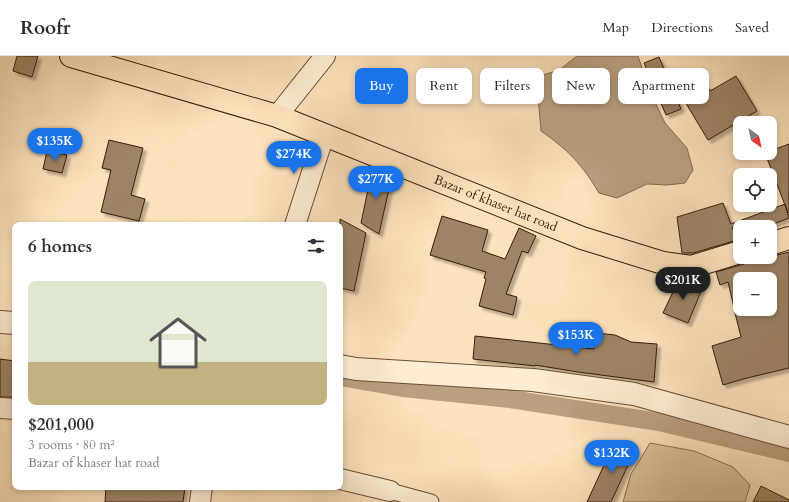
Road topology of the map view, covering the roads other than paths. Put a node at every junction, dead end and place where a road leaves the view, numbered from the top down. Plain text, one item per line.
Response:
1 (71, 56) edge
2 (325, 56) edge
3 (277, 116) junction
4 (324, 135) junction
5 (297, 222) edge
6 (789, 238) edge
7 (777, 242) edge
8 (733, 254) edge
9 (0, 322) edge
10 (12, 323) edge
11 (343, 366) edge
12 (0, 408) edge
13 (12, 409) edge
14 (789, 437) edge
15 (343, 480) edge
16 (202, 490) edge
17 (390, 491) joint
18 (200, 502) edge
19 (431, 502) edge

1 - 3 main road, Bazar of khaser hat road
2 - 3 street
3 - 4 main road, Bazar of khaser hat road
4 - 5 street
4 - 8 main road, Bazar of khaser hat road
6 - 7 main road
9 - 10 street
11 - 14 street
12 - 13 street
15 - 17 street
16 - 18 street
17 - 19 street

